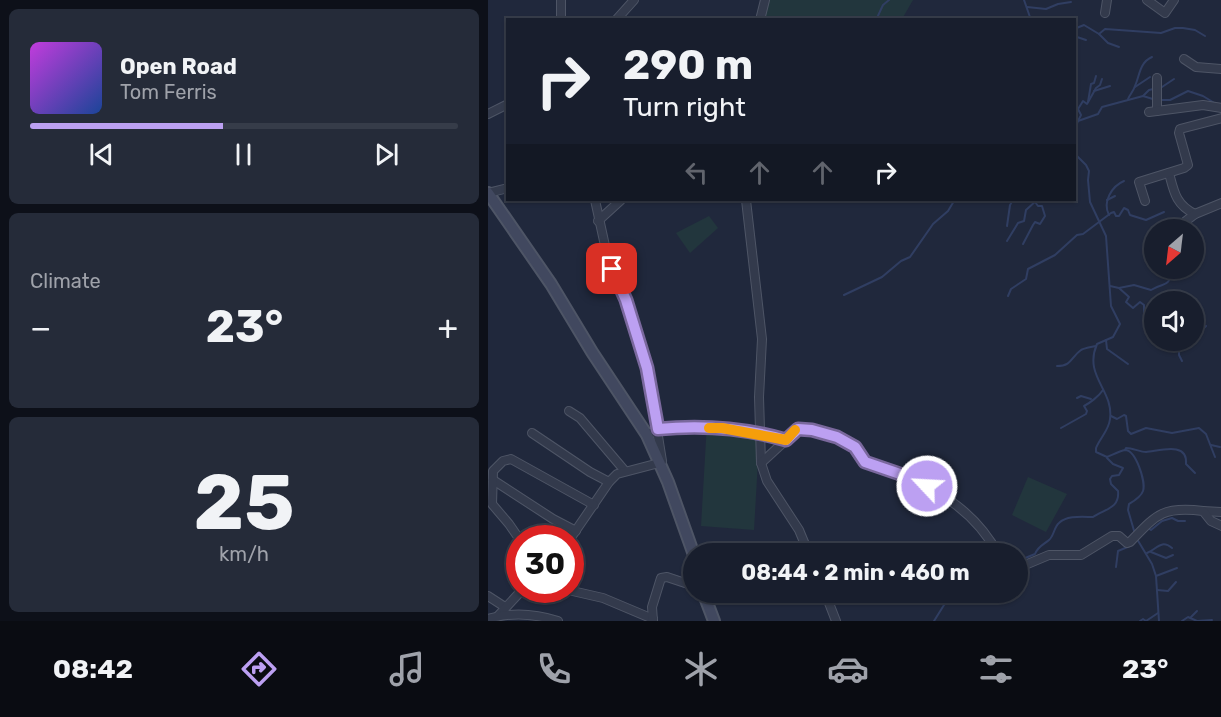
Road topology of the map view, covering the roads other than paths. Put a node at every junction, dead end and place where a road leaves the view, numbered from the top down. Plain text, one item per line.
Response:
1 (561, 0) edge
2 (634, 0) edge
3 (765, 0) edge
4 (1107, 0) edge
5 (1146, 0) edge
6 (1174, 0) edge
7 (1105, 13) dead end
8 (561, 18) edge
9 (618, 18) edge
10 (760, 18) edge
11 (1184, 59) dead end
12 (1222, 69) edge
13 (1157, 78) dead end
14 (506, 105) edge
15 (1222, 108) edge
16 (488, 114) edge
17 (1222, 118) edge
18 (1169, 173) junction
19 (506, 188) edge
20 (488, 193) edge
21 (595, 201) edge
22 (620, 201) edge
23 (746, 201) edge
24 (1145, 201) dead end
25 (1222, 203) edge
26 (1195, 214) junction
27 (1188, 219) edge
28 (598, 221) junction
29 (569, 411) dead end
30 (658, 429) junction
31 (532, 432) dead end
32 (647, 435) junction
33 (761, 435) junction
34 (786, 440) junction
35 (659, 463) junction
36 (761, 463) junction
37 (625, 471) junction
38 (663, 474) junction
39 (493, 480) junction
40 (610, 482) junction
41 (594, 505) junction
42 (1203, 511) junction
43 (1222, 512) edge
44 (510, 525) edge
45 (564, 525) edge
46 (580, 525) edge
47 (1222, 526) edge
48 (689, 543) edge
49 (804, 543) edge
50 (991, 543) edge
51 (1028, 564) edge
52 (683, 582) edge
53 (584, 594) edge
54 (488, 596) edge
55 (509, 603) edge
56 (707, 603) edge
57 (829, 603) edge
58 (505, 607) junction
59 (498, 616) junction
60 (488, 619) edge
61 (653, 620) edge
62 (558, 621) edge
63 (714, 621) edge
64 (836, 621) edge

1 - 8 street
2 - 9 street
3 - 10 street
4 - 7 street
5 - 6 street
11 - 12 street
13 - 15 street
14 - 16 street
17 - 18 street
18 - 24 street
18 - 26 street
19 - 20 street
20 - 32 street
21 - 28 street
22 - 28 street
23 - 33 street
25 - 26 street
26 - 27 street
28 - 30 street
29 - 37 street
30 - 32 street
30 - 33 street
30 - 38 street
31 - 40 street
32 - 35 street
33 - 34 street
33 - 36 street
34 - 36 street
34 - 50 street
35 - 37 street
35 - 38 street
36 - 49 street
37 - 40 street
38 - 48 street
39 - 41 street
39 - 44 street
39 - 45 street
40 - 41 street
41 - 46 street
42 - 43 street
42 - 47 street
42 - 51 street
52 - 61 street
53 - 61 street
54 - 58 street
55 - 58 street
56 - 63 street
57 - 64 street
58 - 59 street
59 - 60 street
59 - 62 street

